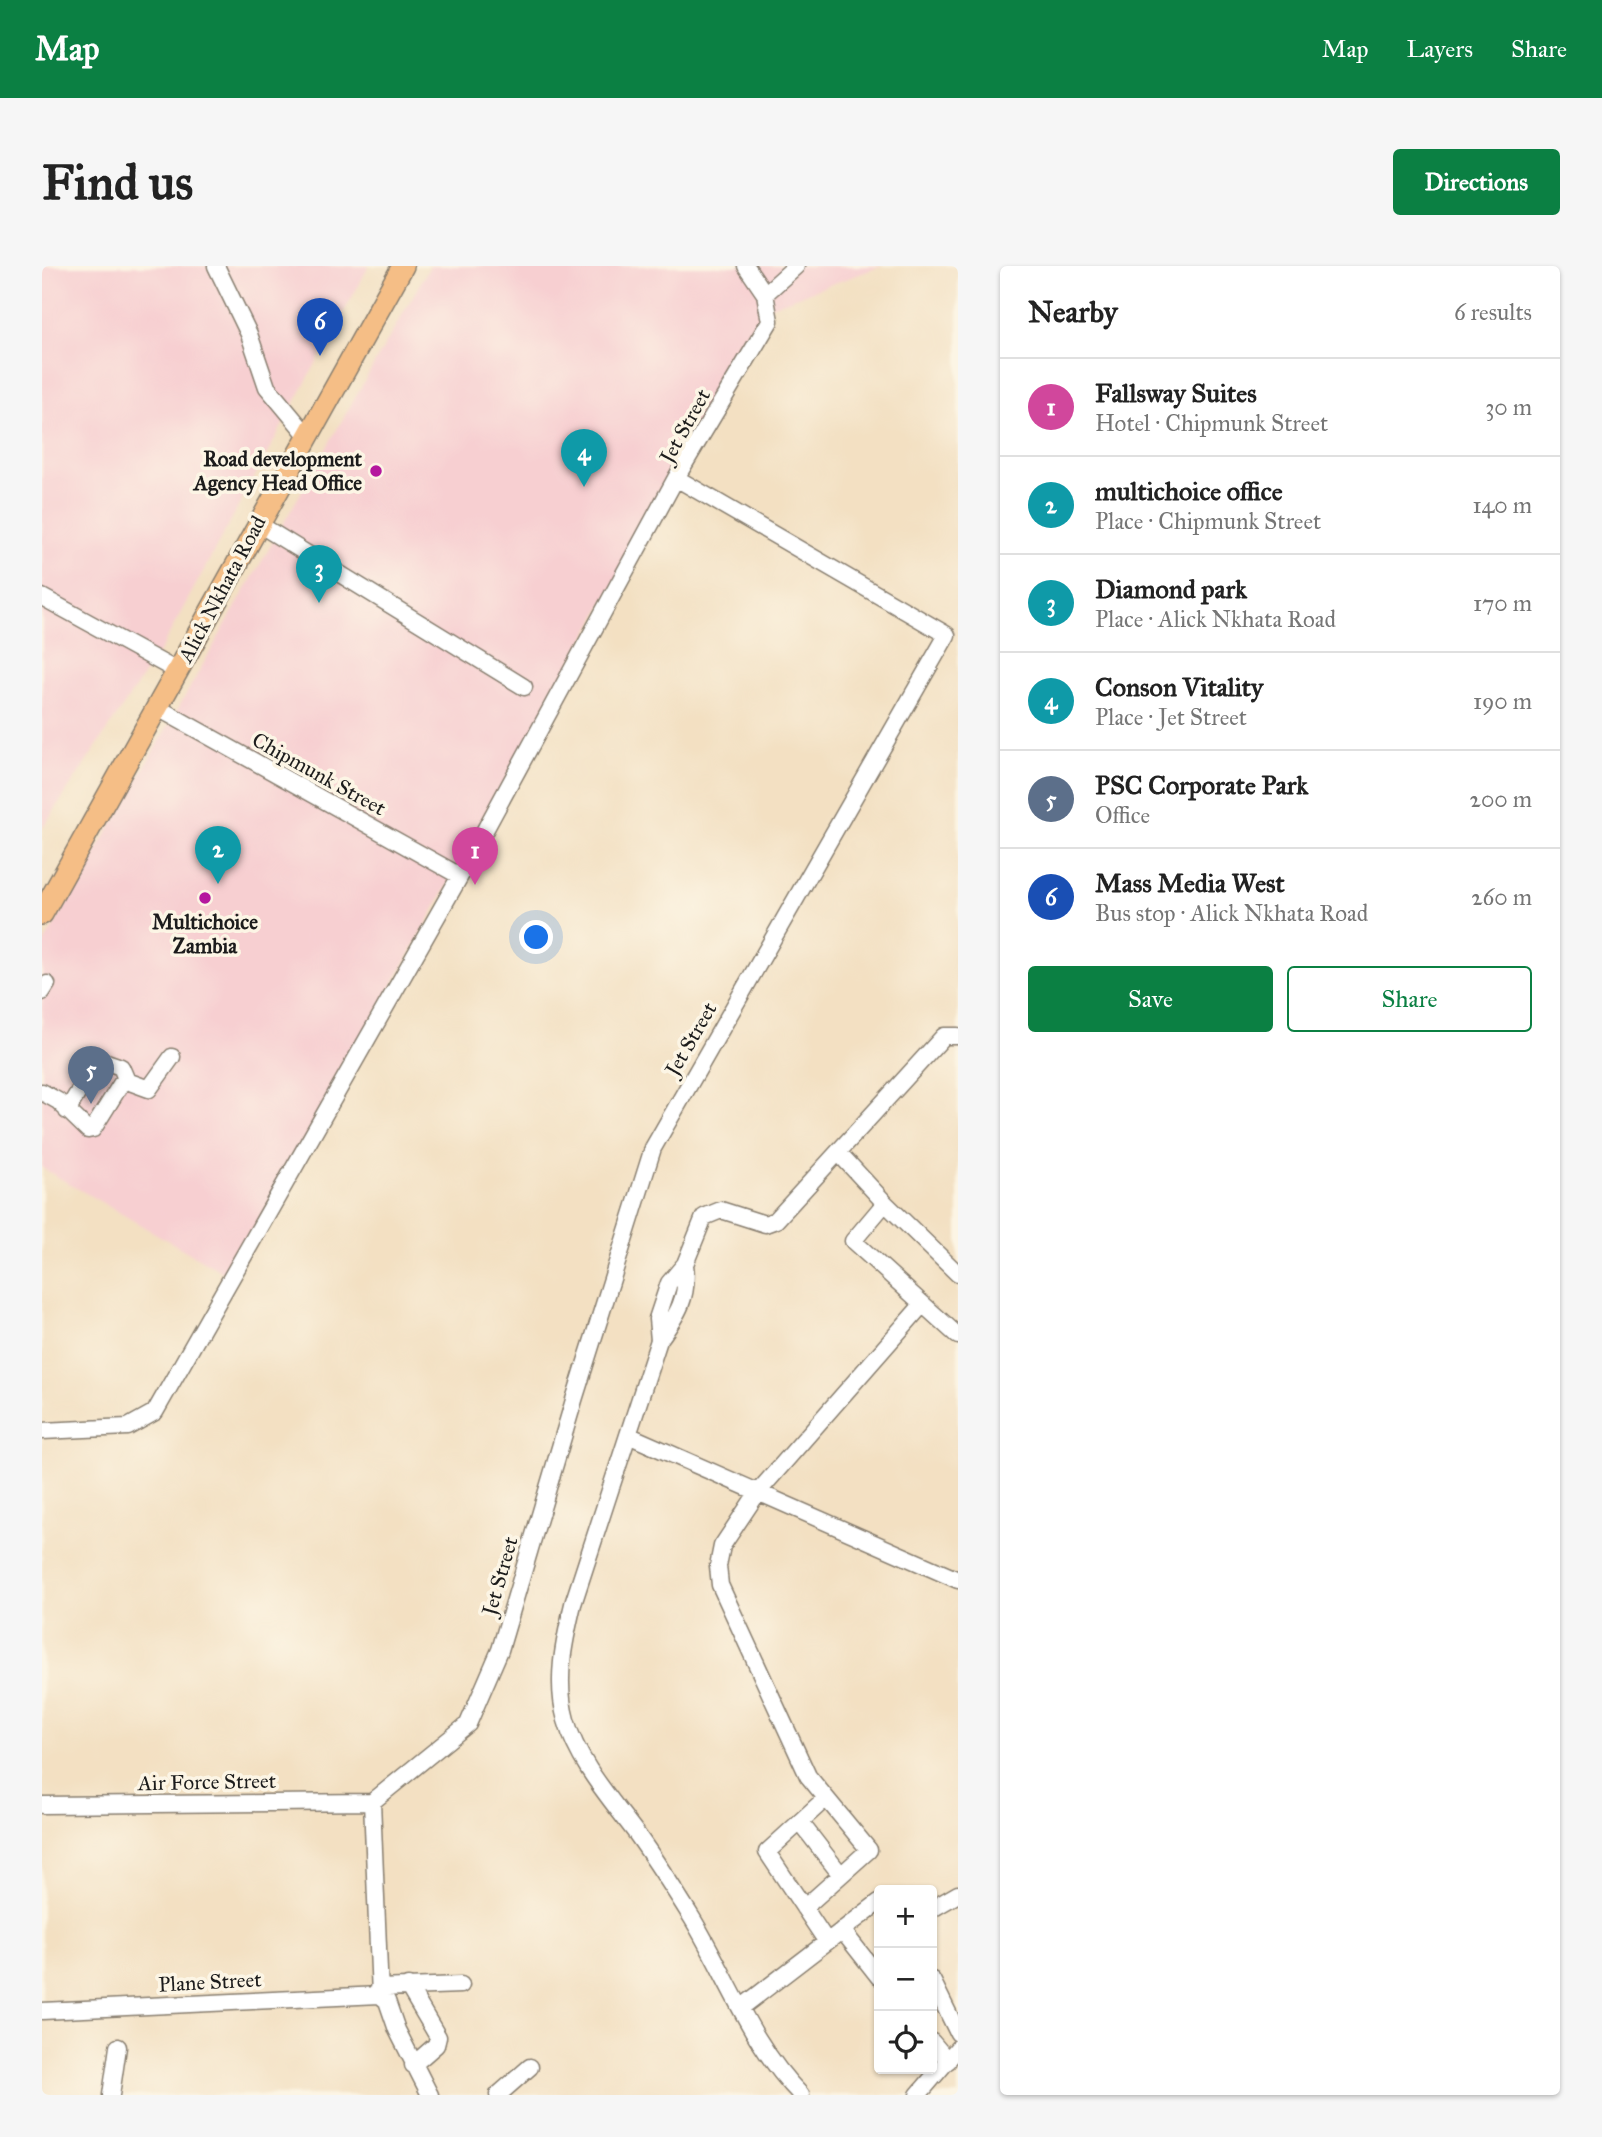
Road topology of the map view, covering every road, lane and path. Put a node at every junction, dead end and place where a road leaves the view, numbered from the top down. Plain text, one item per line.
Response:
1 (216, 266) edge
2 (402, 266) edge
3 (746, 266) edge
4 (796, 266) edge
5 (765, 293) junction
6 (307, 435) junction
7 (676, 478) junction
8 (257, 523) junction
9 (42, 597) edge
10 (953, 630) edge
11 (177, 671) junction
12 (524, 687) dead end
13 (158, 708) junction
14 (460, 876) junction
15 (42, 914) edge
16 (958, 1036) edge
17 (172, 1057) dead end
18 (127, 1082) junction
19 (42, 1092) edge
20 (67, 1111) junction
21 (838, 1152) junction
22 (885, 1203) junction
23 (958, 1274) edge
24 (922, 1306) junction
25 (958, 1336) edge
26 (42, 1431) edge
27 (628, 1435) junction
28 (758, 1492) junction
29 (958, 1580) edge
30 (825, 1799) junction
31 (372, 1802) junction
32 (42, 1805) edge
33 (800, 1822) junction
34 (841, 1875) junction
35 (958, 1894) edge
36 (874, 1906) edge
37 (937, 1906) edge
38 (804, 1908) junction
39 (842, 1930) junction
40 (827, 1942) junction
41 (874, 1971) edge
42 (461, 1985) dead end
43 (408, 1986) junction
44 (937, 1990) edge
45 (380, 1992) junction
46 (742, 2007) junction
47 (42, 2011) edge
48 (958, 2033) edge
49 (118, 2047) dead end
50 (958, 2048) edge
51 (937, 2049) edge
52 (947, 2062) junction
53 (413, 2065) junction
54 (530, 2067) dead end
55 (111, 2095) edge
56 (430, 2095) edge
57 (498, 2095) edge
58 (801, 2095) edge
59 (918, 2095) edge

1 - 6 street
2 - 6 main road, Alick Nkhata Road
3 - 5 street
4 - 5 street
5 - 7 street, Jet Street
6 - 8 main road, Alick Nkhata Road
7 - 10 street, Jet Street
7 - 14 street
8 - 11 main road, Alick Nkhata Road
8 - 12 street
9 - 11 street
10 - 31 street, Jet Street
11 - 13 main road, Alick Nkhata Road
13 - 14 street, Chipmunk Street
13 - 15 main road, Alick Nkhata Road
14 - 26 street
16 - 21 street
17 - 18 street
18 - 20 street
18 - 20 street
19 - 20 street
21 - 22 street
21 - 27 street
22 - 23 street
22 - 24 street
24 - 25 street
24 - 28 street
27 - 28 street
27 - 46 street
28 - 29 street
28 - 30 street
30 - 33 street
30 - 34 street
31 - 32 street, Air Force Street
31 - 45 street
33 - 34 street
33 - 38 street
34 - 38 street
35 - 37 street
36 - 39 street
38 - 40 street
39 - 40 street
39 - 41 street
40 - 46 street
42 - 43 street, Plane Street
43 - 45 street, Plane Street
43 - 53 street
44 - 48 street
45 - 47 street, Plane Street
45 - 53 street
46 - 58 street
49 - 55 street
50 - 52 street
51 - 52 street
52 - 59 street
53 - 56 street
54 - 57 street

